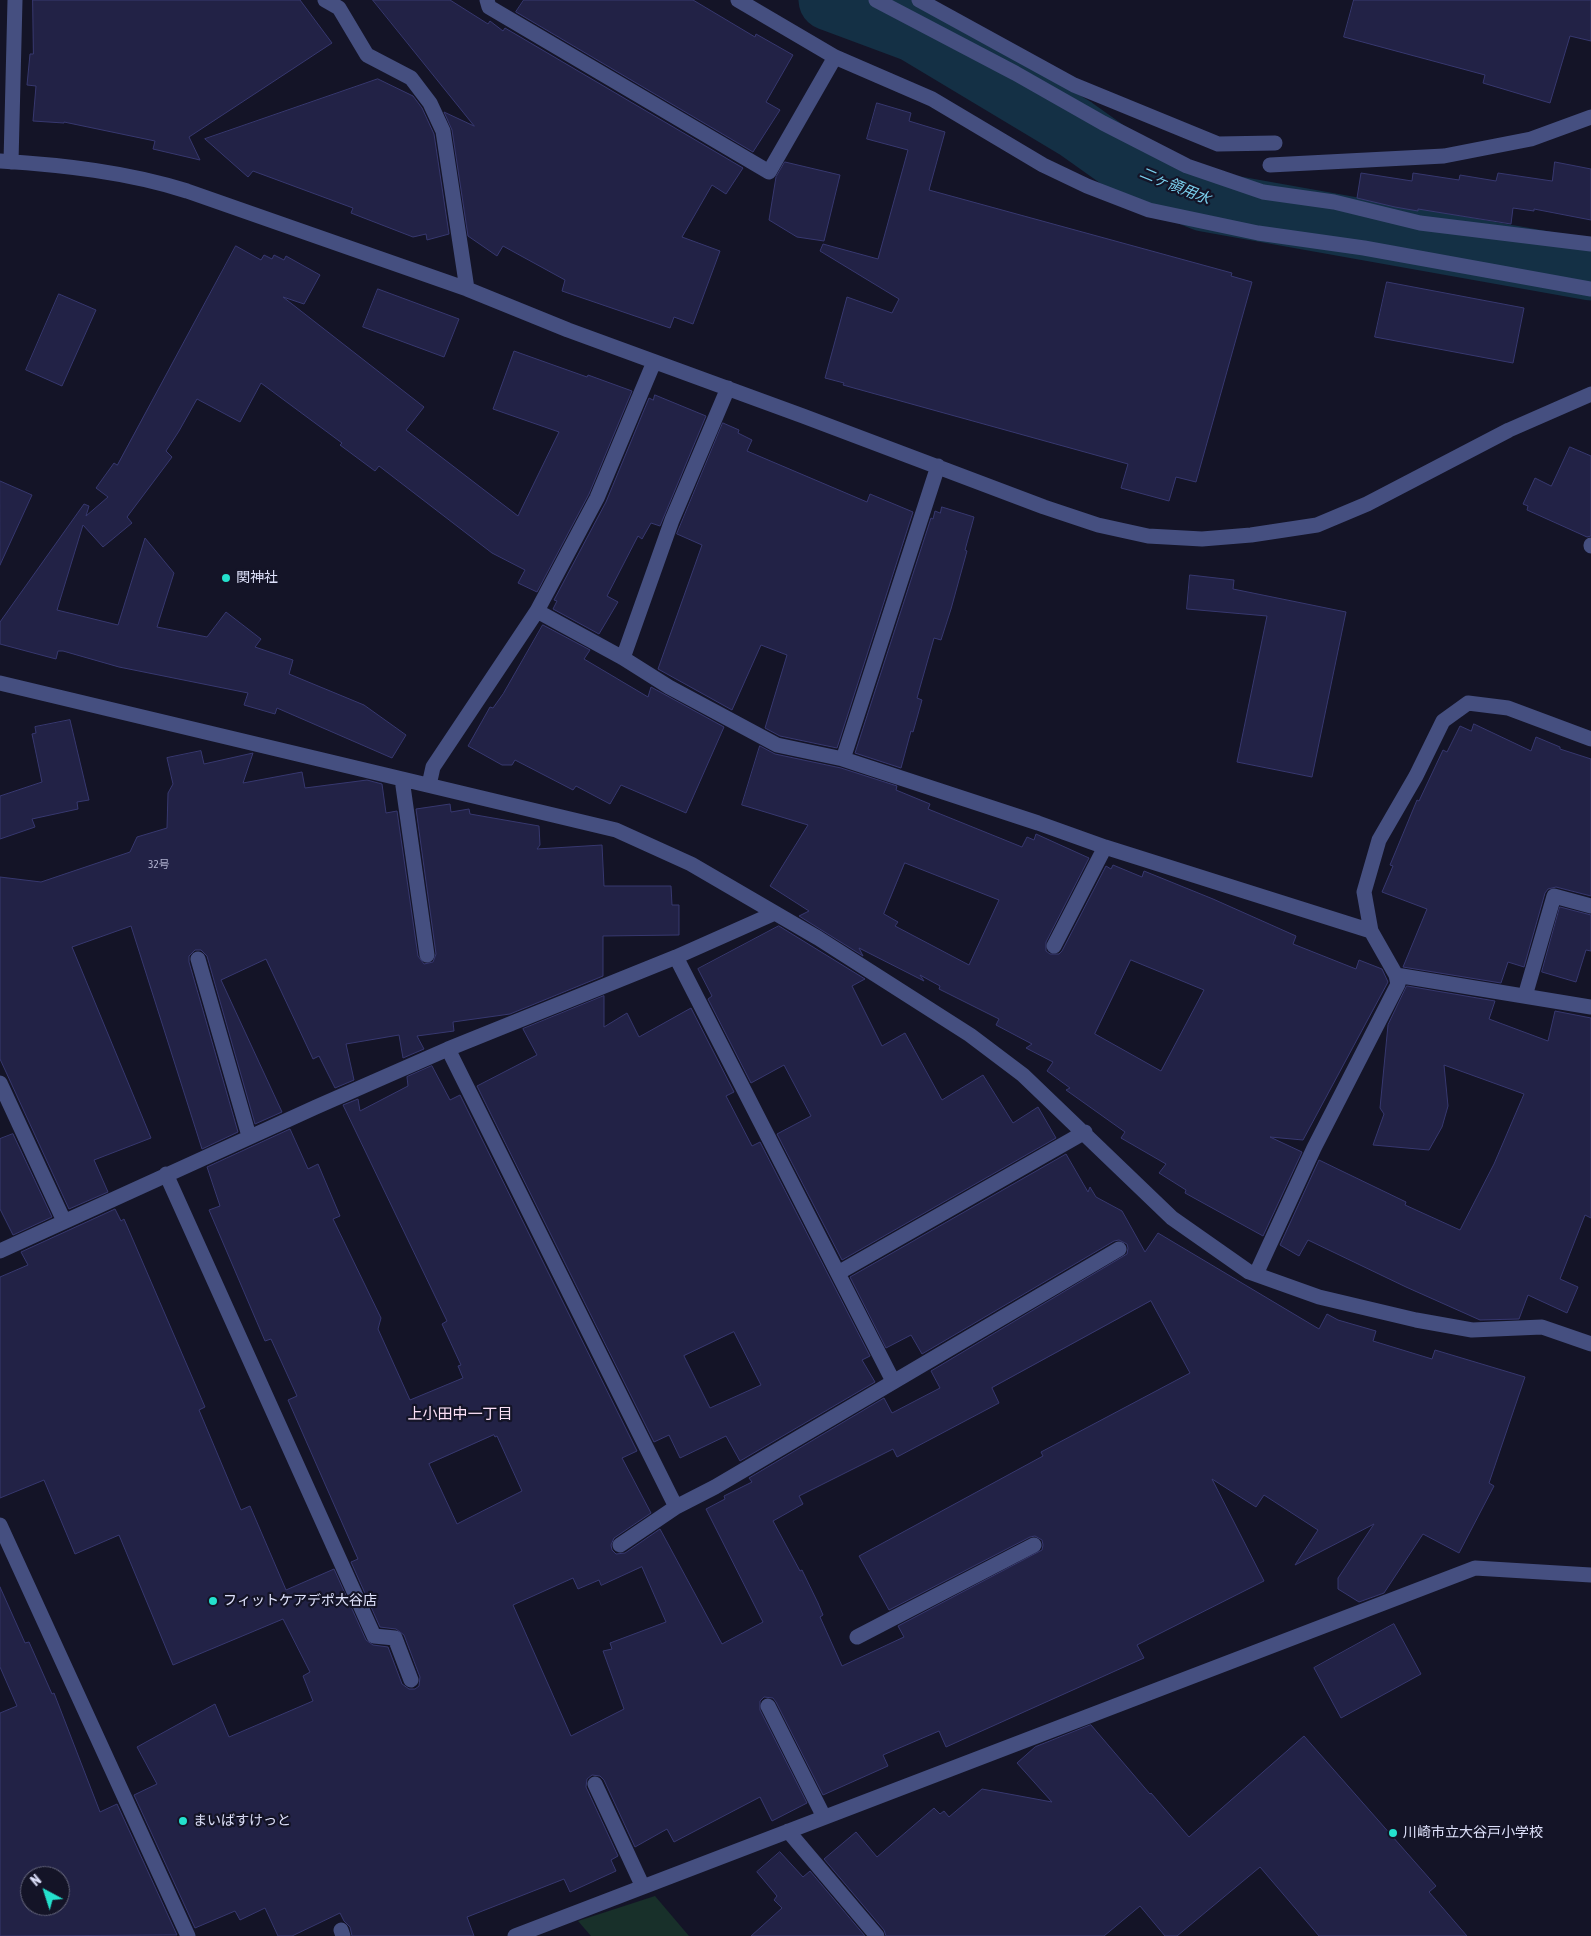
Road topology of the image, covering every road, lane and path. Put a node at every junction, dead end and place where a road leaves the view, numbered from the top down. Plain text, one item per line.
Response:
1 (15, 0) edge
2 (325, 0) edge
3 (487, 0) edge
4 (738, 0) edge
5 (876, 0) edge
6 (919, 0) edge
7 (835, 57) junction
8 (1591, 117) edge
9 (1275, 143) dead end
10 (6, 162) edge
11 (1270, 165) dead end
12 (1591, 244) edge
13 (467, 289) junction
14 (1591, 289) edge
15 (654, 362) junction
16 (728, 388) junction
17 (1591, 394) edge
18 (938, 466) junction
19 (537, 611) junction
20 (623, 658) junction
21 (0, 683) edge
22 (1591, 739) edge
23 (843, 760) junction
24 (402, 779) junction
25 (428, 785) junction
26 (1105, 846) junction
27 (1591, 906) edge
28 (774, 913) junction
29 (1371, 931) junction
30 (1054, 946) dead end
31 (427, 955) dead end
32 (676, 957) junction
33 (198, 959) dead end
34 (1396, 975) junction
35 (1525, 996) junction
36 (1591, 1007) edge
37 (448, 1050) junction
38 (0, 1083) edge
39 (1085, 1132) junction
40 (249, 1136) junction
41 (166, 1174) junction
42 (64, 1221) junction
43 (1119, 1249) dead end
44 (0, 1250) edge
45 (838, 1273) junction
46 (1256, 1274) junction
47 (1591, 1344) edge
48 (893, 1381) junction
49 (676, 1507) junction
50 (0, 1525) edge
51 (620, 1545) dead end
52 (1034, 1545) dead end
53 (1591, 1574) edge
54 (857, 1637) dead end
55 (411, 1680) dead end
56 (768, 1706) dead end
57 (595, 1784) dead end
58 (824, 1817) junction
59 (788, 1832) junction
60 (643, 1887) junction
61 (188, 1936) edge
62 (515, 1936) edge
63 (877, 1936) edge

1 - 10 street
2 - 13 street
3 - 7 street
4 - 7 street
5 - 12 street
6 - 9 street
7 - 14 street
8 - 11 street
10 - 13 street
13 - 15 street
15 - 16 street
15 - 19 street
16 - 18 street
16 - 20 street
17 - 18 street
18 - 23 street
19 - 20 street
19 - 25 street
20 - 23 street
21 - 24 street
22 - 29 street
23 - 26 street
24 - 25 street
24 - 31 street
25 - 28 street
26 - 29 street
26 - 30 street
27 - 35 street
28 - 32 street
28 - 39 street
29 - 34 street
32 - 37 street
32 - 45 street
33 - 40 street
34 - 35 street
34 - 46 street
35 - 36 street
37 - 40 street
37 - 49 street
38 - 42 street
39 - 45 street
39 - 46 street
40 - 41 street
41 - 42 street
41 - 55 street
42 - 44 street
43 - 48 street
45 - 48 street
46 - 47 street
48 - 49 street
49 - 51 street
50 - 61 street
52 - 54 street
53 - 58 street
56 - 58 street
57 - 60 street
58 - 59 street
59 - 60 street
59 - 63 street
60 - 62 street

